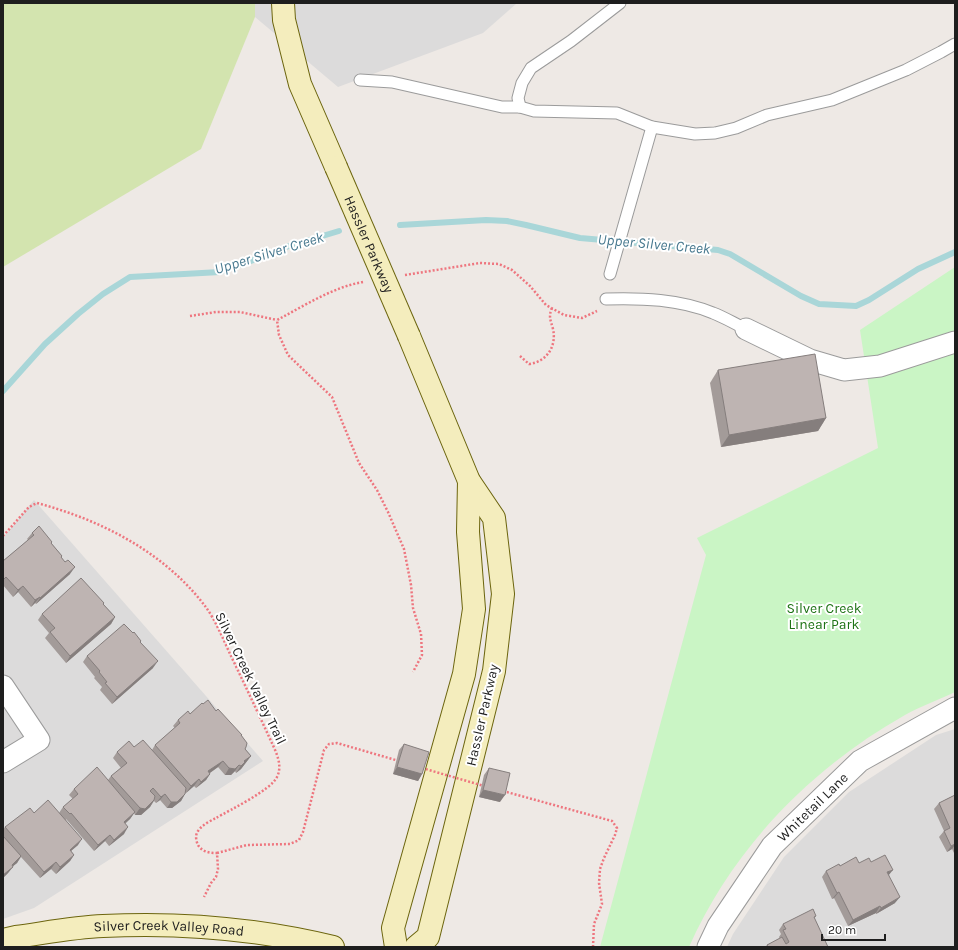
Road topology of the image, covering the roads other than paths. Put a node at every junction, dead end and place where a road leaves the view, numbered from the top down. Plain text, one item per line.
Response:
1 (283, 3) edge
2 (620, 3) edge
3 (955, 44) edge
4 (360, 80) dead end
5 (520, 107) junction
6 (652, 128) junction
7 (610, 274) dead end
8 (606, 299) dead end
9 (746, 329) joint
10 (955, 342) edge
11 (469, 482) junction
12 (3, 686) edge
13 (955, 708) edge
14 (3, 762) edge
15 (3, 940) edge
16 (333, 947) edge
17 (396, 947) edge
18 (416, 947) edge
19 (708, 947) edge

1 - 11 street, Hassler Parkway, bridge
2 - 5 lane
3 - 6 lane
4 - 5 lane
5 - 6 lane
6 - 7 lane
8 - 9 lane
9 - 10 street
11 - 17 street, Hassler Parkway
11 - 18 street, Hassler Parkway
12 - 14 street
13 - 19 street, Whitetail Lane
15 - 16 street, Silver Creek Valley Road

